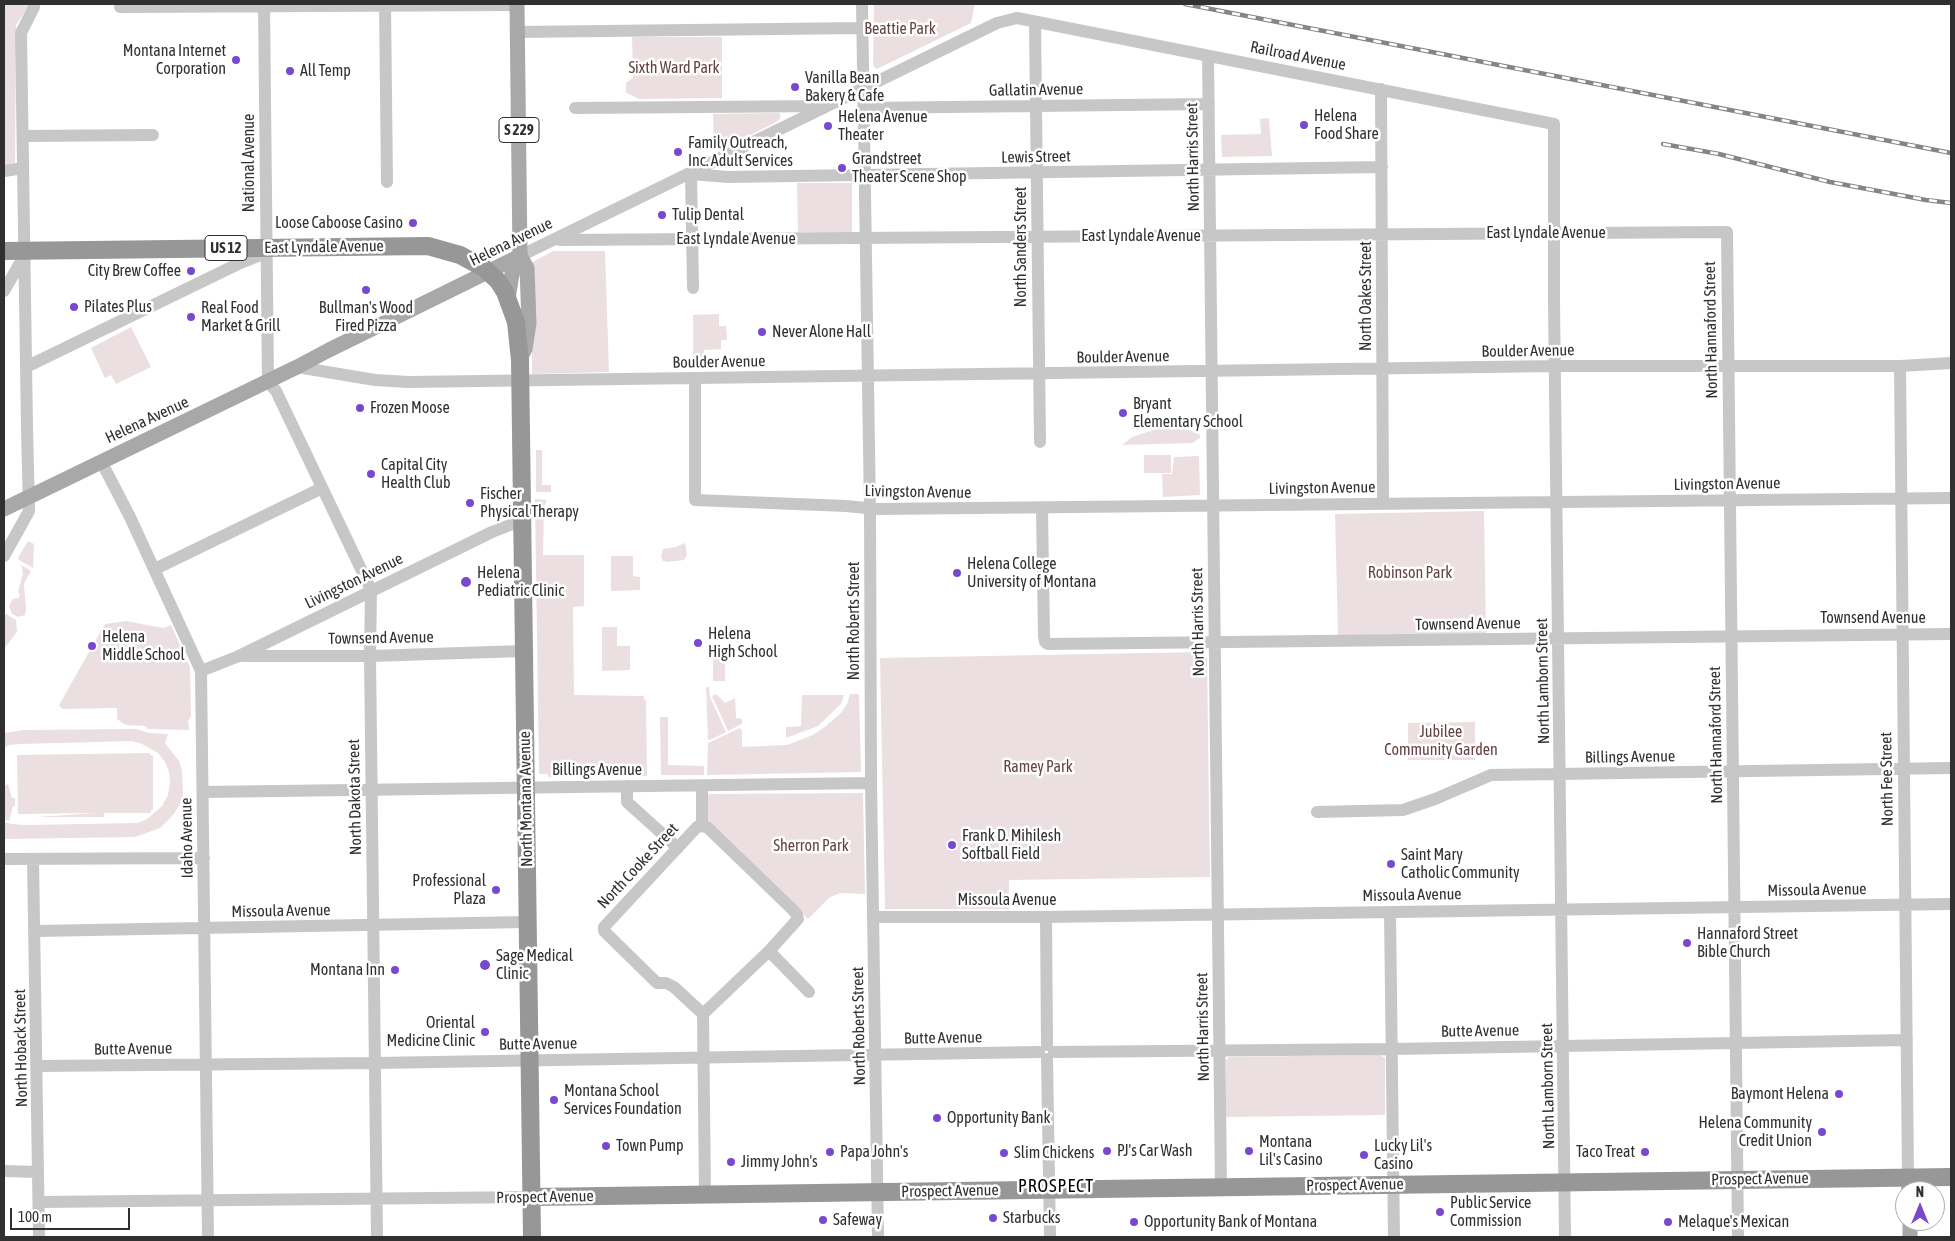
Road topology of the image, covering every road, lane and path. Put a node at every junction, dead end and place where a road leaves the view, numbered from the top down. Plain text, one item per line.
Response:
1 (517, 4) edge
2 (862, 4) edge
3 (264, 5) edge
4 (385, 5) edge
5 (34, 7) dead end
6 (120, 7) dead end
7 (1036, 22) junction
8 (862, 28) junction
9 (517, 32) junction
10 (1208, 56) junction
11 (1381, 89) junction
12 (863, 90) junction
13 (1209, 104) junction
14 (829, 106) junction
15 (1036, 106) junction
16 (575, 108) dead end
17 (863, 108) junction
18 (1554, 124) joint
19 (153, 135) dead end
20 (23, 136) junction
21 (1382, 167) junction
22 (23, 168) junction
23 (1209, 170) junction
24 (4, 171) edge
25 (691, 174) junction
26 (1037, 174) junction
27 (864, 176) junction
28 (387, 182) dead end
29 (1726, 232) joint
30 (1554, 233) junction
31 (1382, 234) junction
32 (1210, 236) junction
33 (1037, 237) junction
34 (865, 238) junction
35 (692, 239) junction
36 (555, 240) junction
37 (266, 250) junction
38 (4, 251) edge
39 (24, 253) junction
40 (520, 256) junction
41 (489, 272) junction
42 (693, 288) dead end
43 (4, 290) edge
44 (508, 299) junction
45 (520, 360) junction
46 (1951, 364) edge
47 (1728, 365) junction
48 (1556, 366) junction
49 (1900, 366) junction
50 (26, 367) junction
51 (297, 367) junction
52 (1383, 369) junction
53 (1212, 372) junction
54 (1039, 374) junction
55 (867, 376) junction
56 (695, 378) junction
57 (520, 380) junction
58 (268, 382) junction
59 (1040, 442) dead end
60 (102, 461) junction
61 (322, 488) junction
62 (29, 496) junction
63 (1901, 498) junction
64 (1951, 498) edge
65 (1730, 501) junction
66 (1557, 502) junction
67 (1383, 503) junction
68 (1213, 506) junction
69 (1042, 508) junction
70 (4, 509) edge
71 (870, 509) junction
72 (522, 522) junction
73 (4, 556) edge
74 (155, 569) junction
75 (371, 590) junction
76 (1951, 634) edge
77 (1731, 635) junction
78 (1903, 635) junction
79 (1558, 639) junction
80 (1215, 643) junction
81 (523, 651) junction
82 (239, 656) junction
83 (370, 656) junction
84 (201, 671) junction
85 (1951, 768) edge
86 (1904, 769) junction
87 (1732, 771) junction
88 (1561, 774) junction
89 (871, 783) junction
90 (627, 786) junction
91 (702, 786) junction
92 (525, 787) junction
93 (372, 790) junction
94 (203, 792) junction
95 (1316, 812) dead end
96 (702, 826) junction
97 (678, 848) junction
98 (204, 858) junction
99 (4, 859) edge
100 (33, 859) junction
101 (1951, 904) edge
102 (1906, 905) junction
103 (1734, 907) junction
104 (1562, 910) junction
105 (1390, 912) junction
106 (1218, 914) junction
107 (874, 917) junction
108 (1046, 917) junction
109 (527, 922) junction
110 (373, 926) junction
111 (204, 928) junction
112 (36, 931) junction
113 (769, 951) junction
114 (809, 992) dead end
115 (703, 1014) junction
116 (1907, 1040) junction
117 (1736, 1042) junction
118 (1564, 1046) junction
119 (1392, 1049) junction
120 (1220, 1051) junction
121 (1047, 1052) junction
122 (876, 1055) junction
123 (704, 1058) junction
124 (529, 1059) junction
125 (375, 1063) junction
126 (206, 1064) junction
127 (37, 1066) junction
128 (4, 1170) edge
129 (38, 1172) junction
130 (1951, 1177) edge
131 (1737, 1180) junction
132 (1908, 1181) edge
133 (1926, 1181) edge
134 (1565, 1182) junction
135 (1895, 1184) edge
136 (1393, 1185) junction
137 (1221, 1187) junction
138 (1049, 1189) junction
139 (877, 1192) junction
140 (705, 1194) junction
141 (532, 1197) junction
142 (376, 1199) junction
143 (208, 1200) junction
144 (39, 1202) junction
145 (39, 1237) edge
146 (208, 1237) edge
147 (377, 1237) edge
148 (532, 1237) edge
149 (878, 1237) edge
150 (1050, 1237) edge
151 (1394, 1237) edge
152 (1566, 1237) edge
153 (1738, 1237) edge

1 - 4 street
1 - 9 main road, North Montana Avenue / S 229
2 - 8 street, North Roberts Street
3 - 4 street
3 - 6 street
3 - 37 street, National Avenue
4 - 28 street
5 - 20 street
7 - 10 street, Railroad Avenue
7 - 12 street, Helena Avenue
7 - 15 street, North Sanders Street
8 - 9 street
8 - 12 street, North Roberts Street
9 - 40 main road, North Montana Avenue / S 229
10 - 11 street, Railroad Avenue
10 - 13 street, North Harris Street
11 - 18 street, Railroad Avenue
11 - 21 street, North Oakes Street
12 - 14 street, Helena Avenue
12 - 17 street, North Roberts Street
13 - 15 street, Gallatin Avenue
13 - 23 street, North Harris Street
14 - 16 street
14 - 25 street, Helena Avenue
15 - 17 street, Gallatin Avenue
15 - 26 street, North Sanders Street
17 - 27 street, North Roberts Street
18 - 30 street, North Lamborn Street
19 - 20 street
20 - 22 street
21 - 23 street, Lewis Street
21 - 31 street, North Oakes Street
22 - 24 street
22 - 39 street
23 - 26 street, Lewis Street
23 - 32 street, North Harris Street
25 - 27 street, Lewis Street
25 - 35 street
25 - 36 street, Helena Avenue
26 - 27 street, Lewis Street
26 - 33 street, North Sanders Street
27 - 34 street, North Roberts Street
29 - 30 street, East Lyndale Avenue
29 - 47 street, North Hannaford Street
30 - 31 street, East Lyndale Avenue
30 - 48 street, North Lamborn Street
31 - 32 street, East Lyndale Avenue
31 - 52 street, North Oakes Street
32 - 33 street, East Lyndale Avenue
32 - 53 street, North Harris Street
33 - 34 street, East Lyndale Avenue
33 - 54 street, North Sanders Street
34 - 35 street, East Lyndale Avenue
34 - 55 street, North Roberts Street
35 - 36 street, East Lyndale Avenue
35 - 42 street
36 - 40 street, Helena Avenue
37 - 39 highway, East Lyndale Avenue / US 12
37 - 41 highway, East Lyndale Avenue / US 12
37 - 50 street
37 - 58 street, National Avenue
38 - 39 highway, East Lyndale Avenue / US 12
39 - 43 street
39 - 50 street
40 - 41 main road, Helena Avenue
40 - 44 main road, North Montana Avenue
40 - 45 main road, North Montana Avenue / S 229
41 - 44 highway, North Montana Avenue / US 12
41 - 51 main road, Helena Avenue
44 - 45 highway, North Montana Avenue / US 12
45 - 57 highway, North Montana Avenue / US 12
46 - 49 street, Boulder Avenue
47 - 48 street, Boulder Avenue
47 - 49 street, Boulder Avenue
47 - 65 street, North Hannaford Street
48 - 52 street, Boulder Avenue
48 - 66 street, North Lamborn Street
49 - 63 street, North Fee Street
50 - 62 street
51 - 57 street, Boulder Avenue
51 - 58 main road, Helena Avenue
52 - 53 street, Boulder Avenue
52 - 67 street, North Oakes Street
53 - 54 street, Boulder Avenue
53 - 68 street, North Harris Street
54 - 55 street, Boulder Avenue
54 - 59 street, North Sanders Street
55 - 56 street, Boulder Avenue
55 - 71 street, North Roberts Street
56 - 57 street, Boulder Avenue
56 - 71 street, Livingston Avenue
57 - 72 highway, North Montana Avenue / US 12
58 - 60 main road, Helena Avenue
58 - 61 street, North Dakota Street
60 - 62 main road, Helena Avenue
60 - 74 street, Idaho Avenue
61 - 74 street
61 - 75 street, North Dakota Street
62 - 70 main road, Helena Avenue
62 - 73 street
63 - 64 street, Livingston Avenue
63 - 65 street, Livingston Avenue
63 - 78 street, North Fee Street
65 - 66 street, Livingston Avenue
65 - 77 street, North Hannaford Street
66 - 67 street, Livingston Avenue
66 - 79 street, North Lamborn Street
67 - 68 street, Livingston Avenue
68 - 69 street, Livingston Avenue
68 - 80 street, North Harris Street
69 - 71 street, Livingston Avenue
69 - 80 street, Townsend Avenue
71 - 89 street, North Roberts Street
72 - 75 street, Livingston Avenue
72 - 81 highway, North Montana Avenue / US 12
74 - 84 street, Idaho Avenue
75 - 82 street, Livingston Avenue
75 - 83 street, North Dakota Street
76 - 78 street, Townsend Avenue
77 - 78 street, Townsend Avenue
77 - 79 street, Townsend Avenue
77 - 87 street, North Hannaford Street
78 - 86 street, North Fee Street
79 - 80 street, Townsend Avenue
79 - 88 street, North Lamborn Street
80 - 106 street, North Harris Street
81 - 83 street, Townsend Avenue
81 - 92 highway, North Montana Avenue / US 12
82 - 83 street, Townsend Avenue
82 - 84 street, Livingston Avenue
83 - 93 street, North Dakota Street
84 - 94 street, Idaho Avenue
85 - 86 street, Billings Avenue
86 - 87 street, Billings Avenue
86 - 102 street, North Fee Street
87 - 88 street, Billings Avenue
87 - 103 street, North Hannaford Street
88 - 95 street, Billings Avenue
88 - 104 street, North Lamborn Street
89 - 91 street, Billings Avenue
89 - 107 street, North Roberts Street
90 - 91 street, Billings Avenue
90 - 92 street, Billings Avenue
90 - 97 street
91 - 96 street, North Cooke Street
92 - 93 street, Billings Avenue
92 - 109 highway, North Montana Avenue / US 12
93 - 94 street, Billings Avenue
93 - 110 street, North Dakota Street
94 - 98 street, Idaho Avenue
96 - 97 street, North Cooke Street
96 - 113 street
97 - 115 street, North Cooke Street
98 - 100 street
98 - 111 street, Idaho Avenue
99 - 100 street
100 - 112 street, North Hoback Street
101 - 102 street, Missoula Avenue
102 - 103 street, Missoula Avenue
102 - 116 street, North Fee Street
103 - 104 street, Missoula Avenue
103 - 117 street, North Hannaford Street
104 - 105 street, Missoula Avenue
104 - 118 street, North Lamborn Street
105 - 106 street, Missoula Avenue
105 - 119 street
106 - 108 street, Missoula Avenue
106 - 120 street, North Harris Street
107 - 108 street, Missoula Avenue
107 - 122 street, North Roberts Street
108 - 121 street
109 - 110 street, Missoula Avenue
109 - 124 highway, North Montana Avenue / US 12
110 - 111 street, Missoula Avenue
110 - 125 street, North Dakota Street
111 - 112 street, Missoula Avenue
111 - 126 street, Idaho Avenue
112 - 127 street, North Hoback Street
113 - 114 street
113 - 115 street
115 - 123 street
116 - 117 street, Butte Avenue
116 - 132 street, North Fee Street
117 - 118 street, Butte Avenue
117 - 131 street, North Hannaford Street
118 - 119 street, Butte Avenue
118 - 134 street, North Lamborn Street
119 - 120 street, Butte Avenue
119 - 136 street
120 - 121 street, Butte Avenue
120 - 137 street, North Harris Street
121 - 122 street, Butte Avenue
121 - 138 street
122 - 123 street, Butte Avenue
122 - 139 street, North Roberts Street
123 - 124 street, Butte Avenue
123 - 140 street
124 - 125 street, Butte Avenue
124 - 141 highway, North Montana Avenue / US 12
125 - 126 street, Butte Avenue
125 - 142 street, North Dakota Street
126 - 127 street, Butte Avenue
126 - 143 street, Idaho Avenue
127 - 129 street, North Hoback Street
128 - 129 street
129 - 144 street, North Hoback Street
130 - 133 highway, Prospect Avenue
131 - 134 highway, Prospect Avenue
131 - 135 highway, Prospect Avenue
131 - 153 street, North Hannaford Street
134 - 136 highway, Prospect Avenue
134 - 152 street, North Lamborn Street
136 - 137 highway, Prospect Avenue
136 - 151 street
137 - 138 highway, Prospect Avenue
138 - 139 highway, Prospect Avenue
138 - 150 street
139 - 140 highway, Prospect Avenue
139 - 149 street, North Roberts Street
140 - 141 highway, Prospect Avenue
141 - 142 street, Prospect Avenue
141 - 148 highway, North Montana Avenue
142 - 143 street, Prospect Avenue
142 - 147 street, North Dakota Street
143 - 144 street, Prospect Avenue
143 - 146 street, Idaho Avenue
144 - 145 street, North Hoback Street

